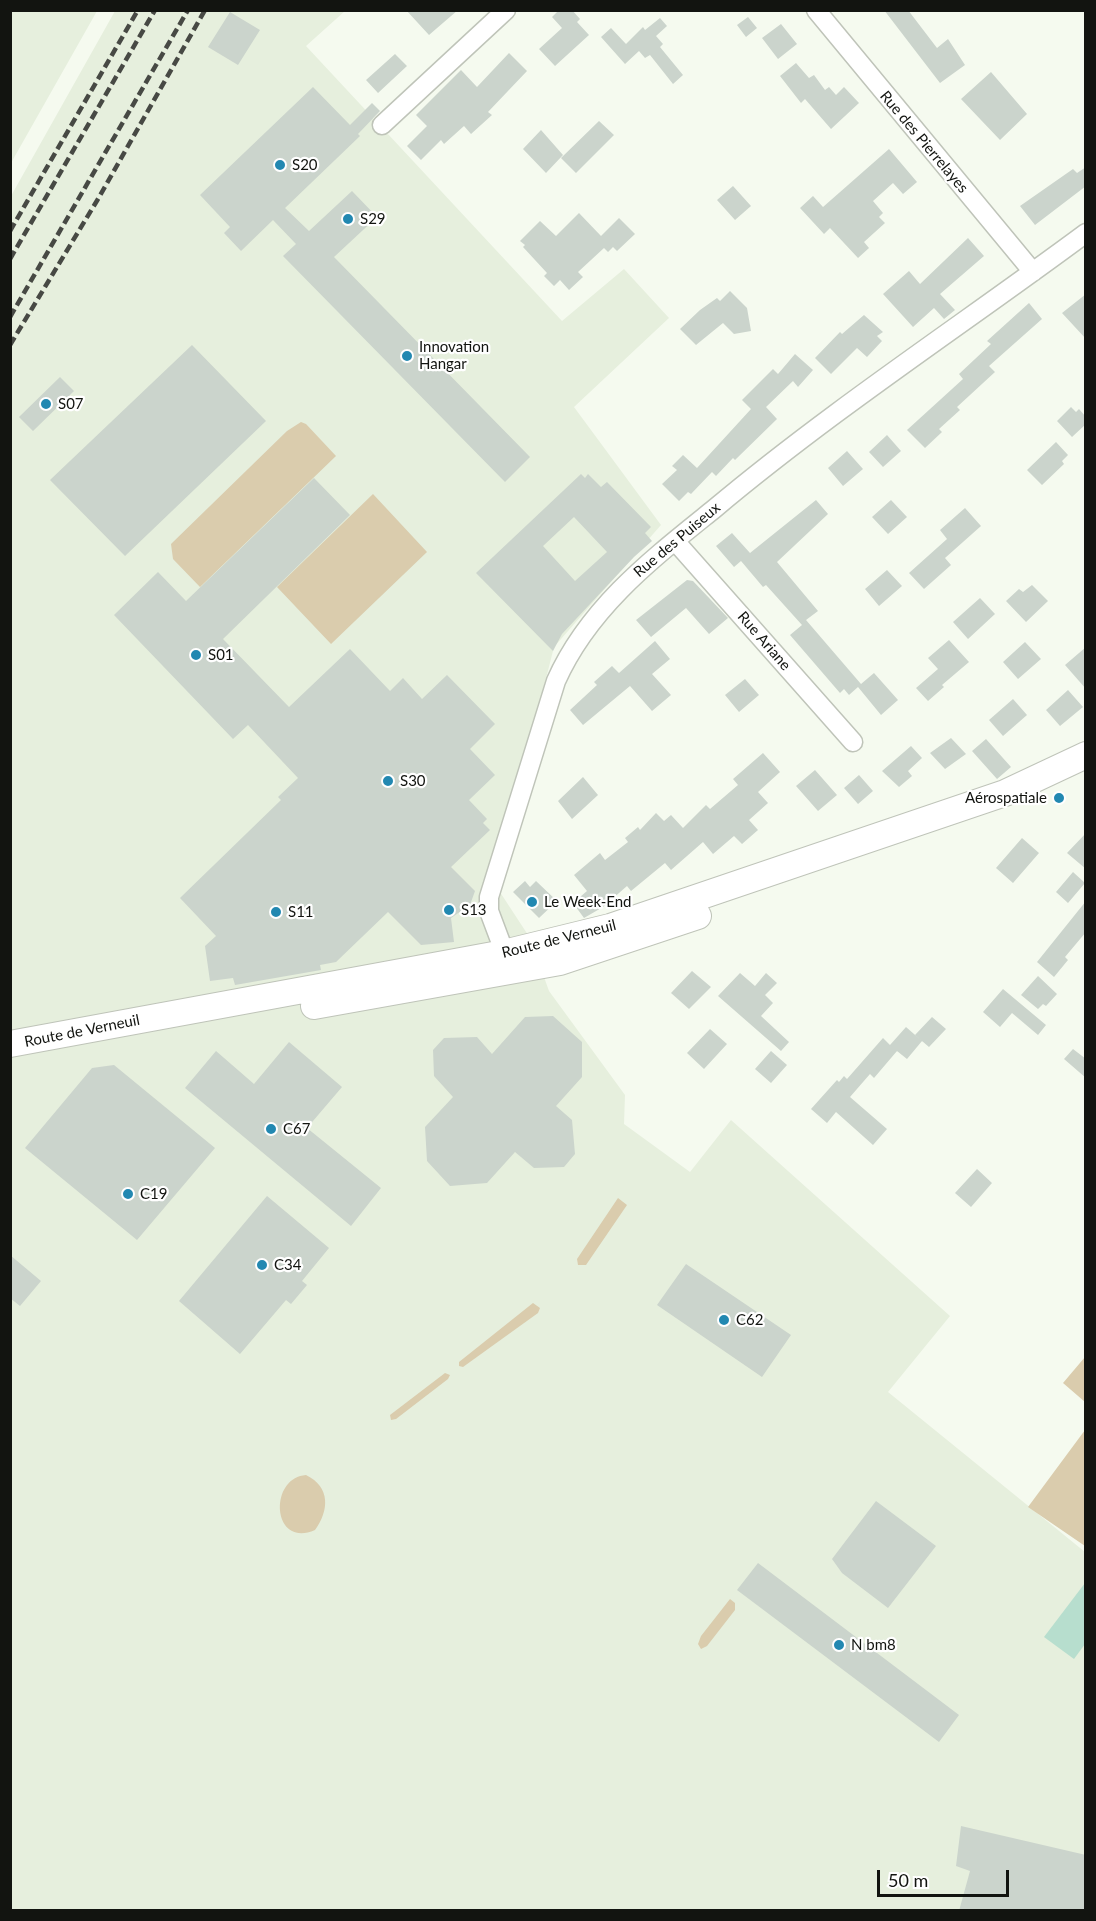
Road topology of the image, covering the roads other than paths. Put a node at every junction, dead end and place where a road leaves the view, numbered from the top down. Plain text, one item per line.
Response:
1 (506, 10) edge
2 (816, 10) edge
3 (382, 125) dead end
4 (1086, 233) edge
5 (1033, 272) junction
6 (675, 541) junction
7 (853, 742) dead end
8 (1086, 755) edge
9 (1086, 772) edge
10 (504, 953) junction
11 (475, 978) junction
12 (10, 1044) edge
13 (10, 1059) edge

1 - 3 street
2 - 5 street, Rue des Pierrelayes
4 - 5 street, Rue des Puiseux
5 - 6 street, Rue des Puiseux
6 - 7 street, Rue Ariane
6 - 10 street, Rue des Puiseux
8 - 10 main road, Route de Verneuil
9 - 11 main road, Route de Verneuil
10 - 11 street
10 - 12 main road, Route de Verneuil
11 - 13 main road, Route de Verneuil

